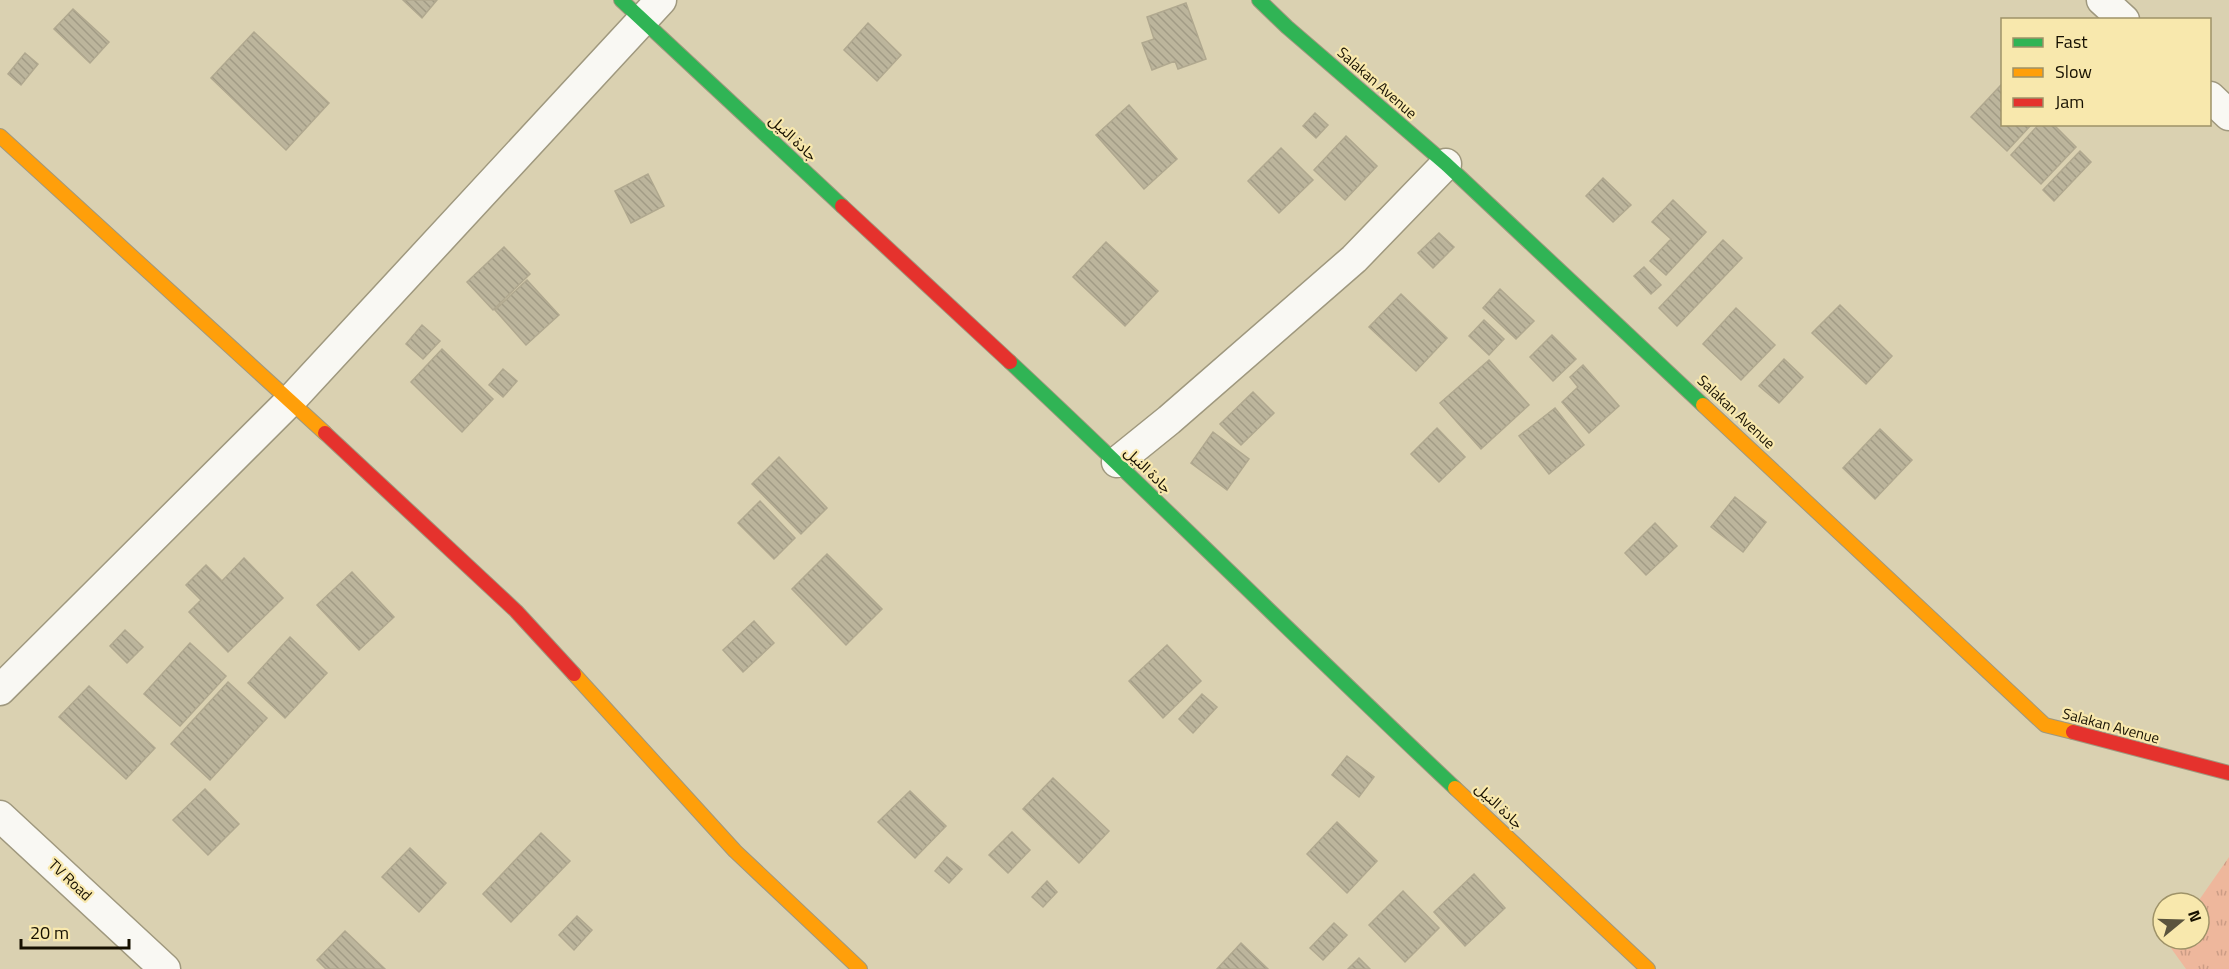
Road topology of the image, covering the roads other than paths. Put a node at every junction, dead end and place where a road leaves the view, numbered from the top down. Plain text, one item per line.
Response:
1 (621, 0) edge
2 (1259, 0) edge
3 (2102, 0) edge
4 (652, 10) edge
5 (2122, 18) edge
6 (2211, 98) edge
7 (2229, 115) edge
8 (0, 136) edge
9 (1446, 164) junction
10 (290, 401) junction
11 (1117, 462) junction
12 (0, 690) edge
13 (2229, 773) edge
14 (0, 816) edge
15 (165, 969) edge
16 (860, 969) edge
17 (1648, 969) edge

1 - 4 street, جادة النيل
2 - 9 street, Salakan Avenue
3 - 5 street
4 - 10 street
4 - 11 street, جادة النيل
6 - 7 street
8 - 10 street
9 - 11 street
9 - 13 street, Salakan Avenue
10 - 12 street
10 - 16 street
11 - 17 street, جادة النيل
14 - 15 street, TV Road

